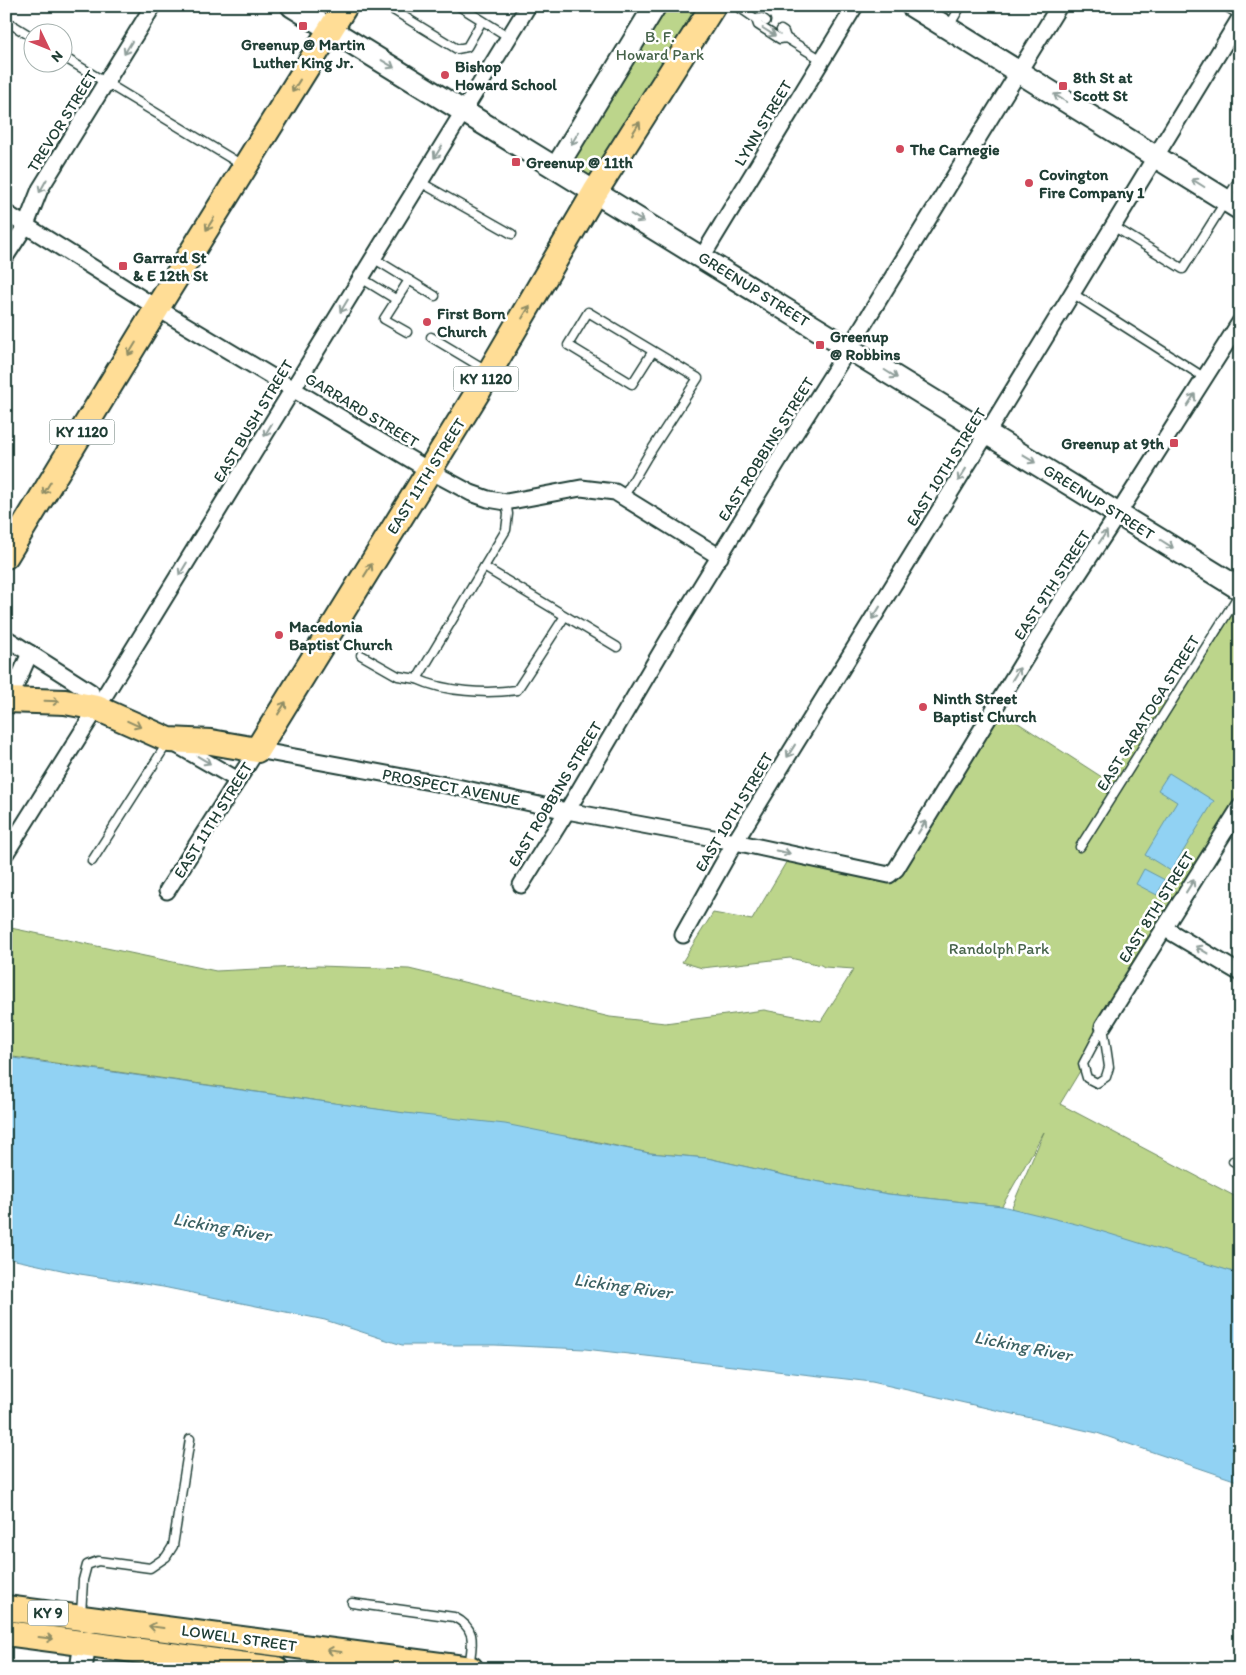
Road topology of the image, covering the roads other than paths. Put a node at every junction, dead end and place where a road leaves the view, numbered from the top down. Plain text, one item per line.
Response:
1 (153, 6) edge
2 (292, 6) edge
3 (345, 6) edge
4 (389, 6) edge
5 (459, 6) edge
6 (528, 6) edge
7 (655, 6) edge
8 (713, 6) edge
9 (737, 6) edge
10 (855, 6) edge
11 (912, 6) edge
12 (961, 6) edge
13 (1059, 6) edge
14 (1225, 6) edge
15 (1240, 17) edge
16 (756, 19) junction
17 (6, 21) edge
18 (482, 21) junction
19 (766, 21) dead end
20 (947, 28) junction
21 (331, 30) junction
22 (781, 30) dead end
23 (22, 31) edge
24 (509, 37) junction
25 (786, 38) junction
26 (822, 60) junction
27 (72, 62) edge
28 (1018, 72) junction
29 (107, 83) junction
30 (463, 110) junction
31 (1156, 157) junction
32 (245, 167) junction
33 (556, 168) junction
34 (1240, 178) edge
35 (420, 182) junction
36 (595, 192) junction
37 (1233, 205) edge
38 (6, 213) edge
39 (26, 225) junction
40 (1113, 226) junction
41 (512, 234) dead end
42 (6, 256) edge
43 (702, 257) junction
44 (373, 258) junction
45 (361, 278) junction
46 (409, 280) junction
47 (1072, 293) junction
48 (435, 296) dead end
49 (397, 300) junction
50 (157, 308) junction
51 (1240, 322) edge
52 (406, 332) dead end
53 (432, 337) dead end
54 (849, 348) junction
55 (653, 351) junction
56 (489, 372) junction
57 (1205, 378) junction
58 (293, 389) junction
59 (987, 433) junction
60 (430, 471) junction
61 (624, 496) junction
62 (506, 502) junction
63 (1118, 514) junction
64 (6, 556) edge
65 (720, 557) junction
66 (484, 567) junction
67 (1240, 591) edge
68 (566, 616) junction
69 (6, 638) edge
70 (617, 647) dead end
71 (30, 653) junction
72 (362, 654) dead end
73 (417, 679) junction
74 (6, 695) edge
75 (6, 700) edge
76 (94, 700) junction
77 (170, 740) junction
78 (257, 750) junction
79 (238, 780) junction
80 (1240, 807) edge
81 (567, 811) junction
82 (735, 842) junction
83 (1080, 847) dead end
84 (6, 853) edge
85 (92, 861) dead end
86 (896, 869) joint
87 (521, 885) dead end
88 (168, 892) dead end
89 (1164, 928) junction
90 (683, 935) dead end
91 (1240, 973) edge
92 (1103, 1026) junction
93 (190, 1439) dead end
94 (352, 1603) dead end
95 (6, 1608) edge
96 (81, 1617) junction
97 (6, 1633) edge
98 (85, 1643) junction
99 (81, 1669) edge
100 (275, 1669) edge
101 (470, 1669) edge

1 -> 29 street, TREVOR STREET
2 - 21 main road, GREENUP STREET
3 - 21 main road
4 - 18 lane
5 - 18 lane
6 - 24 street, EAST BUSH STREET
7 -> 33 main road
36 -> 8 main road, EAST 11TH STREET / KY 1120
9 - 16 lane
10 - 26 street, LYNN STREET
11 - 20 main road
12 - 20 lane
13 - 28 street, EAST ROBBINS STREET
14 - 15 lane
15 - 31 street, EAST 10TH STREET
16 - 19 lane
16 -> 25 lane
17 - 23 lane
18 - 24 lane
20 - 28 main road
21 -> 30 main road, GREENUP STREET
21 -> 32 main road, KY 1120
22 - 25 lane
24 - 30 street, EAST BUSH STREET
25 - 26 lane
26 - 43 street, LYNN STREET
27 - 29 lane
31 -> 28 main road
28 - 54 street, EAST ROBBINS STREET
29 - 32 lane
29 -> 39 street, TREVOR STREET
30 - 33 main road, GREENUP STREET
30 -> 35 street, EAST BUSH STREET
37 -> 31 main road
31 - 40 street, EAST 10TH STREET
32 -> 50 main road, KY 1120
33 - 36 main road, GREENUP STREET
34 - 37 lane
35 - 41 lane
35 - 44 street, EAST BUSH STREET
36 -> 43 main road, GREENUP STREET
56 -> 36 main road, EAST 11TH STREET / KY 1120
37 - 40 lane
38 - 39 street, GARRARD STREET
39 - 42 street, TREVOR STREET
39 - 50 street, GARRARD STREET
40 - 47 street, EAST 10TH STREET
43 - 54 main road, GREENUP STREET
44 - 45 street, EAST BUSH STREET
44 - 46 lane
45 - 49 lane
45 -> 58 street, EAST BUSH STREET
46 - 48 lane
46 - 49 lane
47 - 57 lane
47 - 59 street, EAST 10TH STREET
49 - 52 lane
50 - 58 street, GARRARD STREET
50 -> 64 main road, KY 1120
51 - 57 street, EAST 9TH STREET
53 - 56 lane
54 -> 59 main road, GREENUP STREET
54 - 65 street, EAST ROBBINS STREET
55 - 55 lane
55 - 61 lane
56 - 60 main road, EAST 11TH STREET / KY 1120
63 -> 57 street, EAST 9TH STREET
58 - 60 street, GARRARD STREET
58 -> 76 street, EAST BUSH STREET
59 -> 63 main road, GREENUP STREET
59 -> 82 street, EAST 10TH STREET
60 - 62 street, GARRARD STREET
78 -> 60 main road, EAST 11TH STREET / KY 1120
61 - 62 street, GARRARD STREET
61 - 65 street, GARRARD STREET
62 - 66 lane
63 -> 67 main road, GREENUP STREET
86 -> 63 street, EAST 9TH STREET
65 - 81 street, EAST ROBBINS STREET
66 - 68 lane
66 - 73 lane
67 - 83 lane, EAST SARATOGA STREET
68 - 70 lane
68 - 73 lane
69 - 71 street
71 - 74 street
71 - 76 street
72 - 73 lane
75 -> 76 main road, PROSPECT AVENUE
76 -> 77 main road, PROSPECT AVENUE
76 - 84 street, EAST BUSH STREET
77 - 78 main road, PROSPECT AVENUE
77 -> 79 street
77 - 85 lane
78 - 79 street, EAST 11TH STREET
78 - 81 street, PROSPECT AVENUE
79 - 88 street, EAST 11TH STREET
89 -> 80 street, EAST 8TH STREET
81 - 82 street, PROSPECT AVENUE
81 - 87 street, EAST ROBBINS STREET
82 -> 86 street, PROSPECT AVENUE
82 - 90 street, EAST 10TH STREET
91 -> 89 street
89 - 92 street, EAST 8TH STREET
92 - 92 lane
93 - 96 lane
94 - 101 lane
95 - 96 main road, LOWELL STREET / KY 9
101 -> 96 main road, LOWELL STREET / KY 9
97 -> 98 main road, LOWELL STREET / KY 9
98 - 99 main road
98 - 100 main road, LOWELL STREET / KY 9

